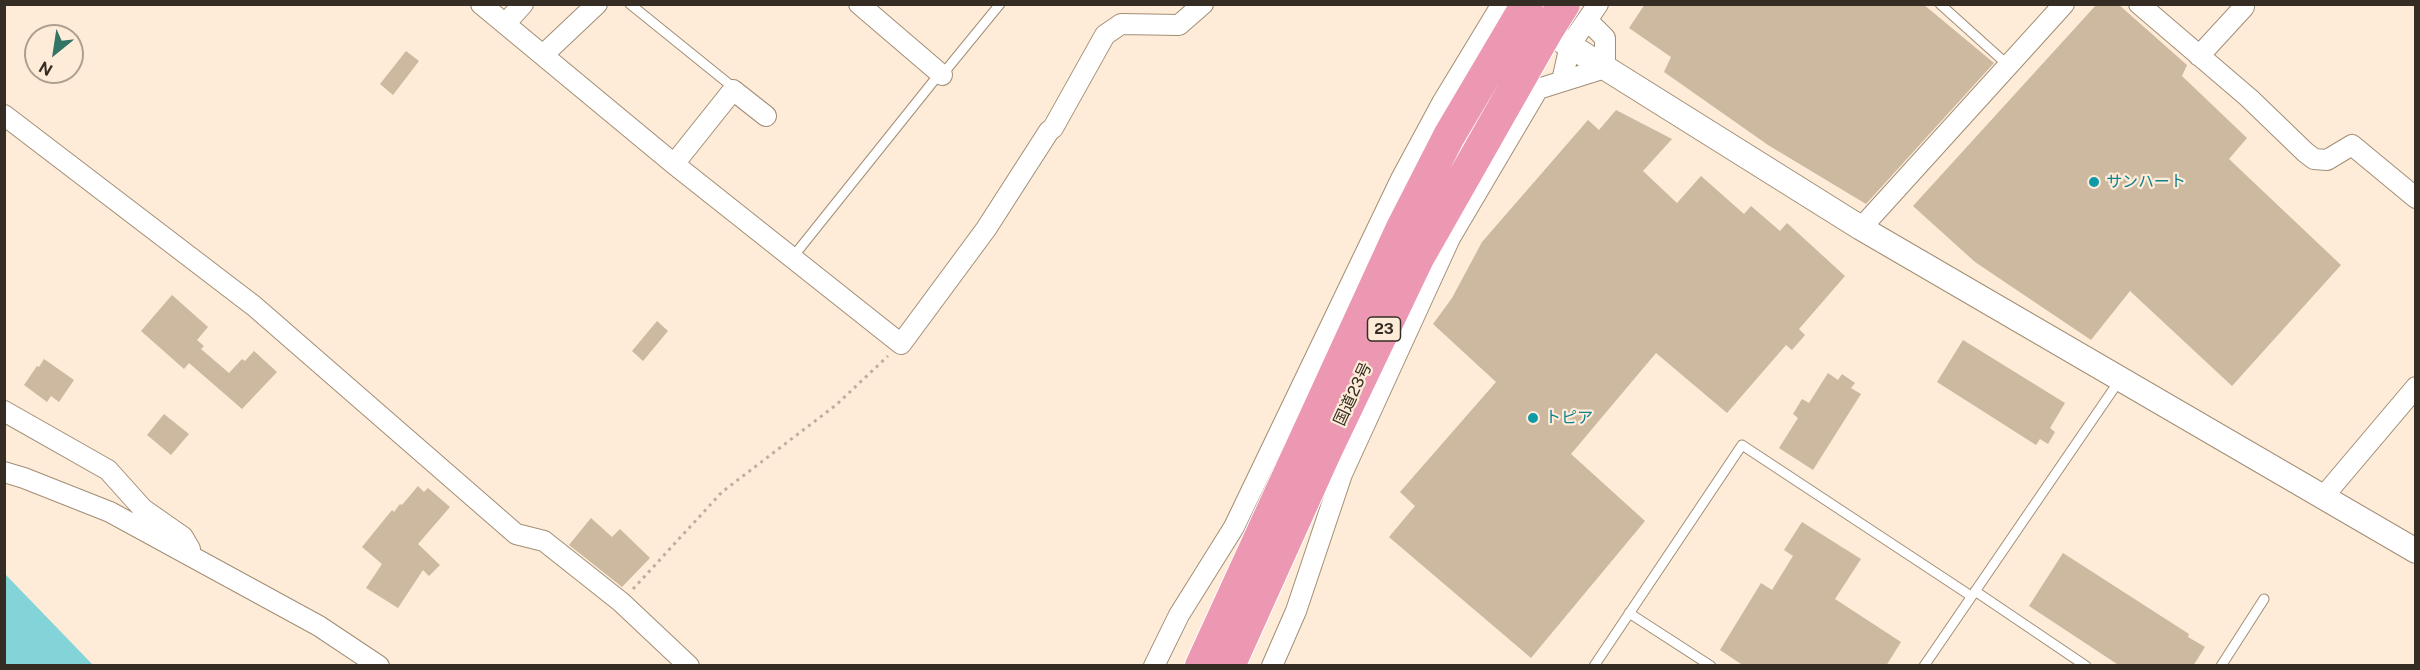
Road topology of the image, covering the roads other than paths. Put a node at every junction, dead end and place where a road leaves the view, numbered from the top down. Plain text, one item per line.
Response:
1 (481, 4) edge
2 (523, 4) edge
3 (597, 4) edge
4 (630, 4) edge
5 (859, 4) edge
6 (1000, 4) edge
7 (1203, 4) edge
8 (1940, 4) edge
9 (2064, 4) edge
10 (2139, 4) edge
11 (2242, 4) edge
12 (1516, 8) edge
13 (1583, 10) edge
14 (505, 24) junction
15 (1558, 38) junction
16 (543, 55) junction
17 (2199, 56) junction
18 (2009, 66) junction
19 (1605, 68) junction
20 (941, 74) junction
21 (1563, 81) junction
22 (733, 90) junction
23 (4, 115) edge
24 (766, 116) dead end
25 (674, 165) junction
26 (2415, 198) edge
27 (1861, 228) junction
28 (792, 258) junction
29 (2121, 379) junction
30 (2415, 387) edge
31 (4, 411) edge
32 (4, 472) edge
33 (2323, 497) junction
34 (2415, 551) edge
35 (196, 558) junction
36 (1973, 594) junction
37 (2264, 599) dead end
38 (1629, 613) junction
39 (379, 666) edge
40 (689, 666) edge
41 (1154, 666) edge
42 (1201, 666) edge
43 (1229, 666) edge
44 (1272, 666) edge
45 (1594, 666) edge
46 (1711, 666) edge
47 (1924, 666) edge
48 (2086, 666) edge
49 (2221, 666) edge

1 - 14 street
2 - 14 street
3 - 16 street
4 - 22 lane
5 - 20 street
6 - 20 lane
7 - 28 street
8 - 18 lane
9 - 18 street
10 - 17 street
11 - 17 street
12 - 15 street
12 - 41 street
12 - 42 highway, 国道23号 / 23
13 - 15 highway, 国道23号 / 23
13 - 19 street
14 - 16 street
15 - 19 street
15 - 21 street
15 - 43 highway, 国道23号 / 23
16 - 25 street
17 - 26 street
18 - 27 street
19 - 21 street
19 - 27 street
20 - 28 lane
21 - 44 street
22 - 24 street
22 - 25 street
23 - 40 street
25 - 28 street
27 - 29 street
29 - 33 street
29 - 36 lane
30 - 33 street
31 - 35 street
32 - 35 street
33 - 34 street
35 - 39 street
36 - 38 lane
36 - 47 lane
36 - 48 lane
37 - 49 lane
38 - 45 lane
38 - 46 lane

